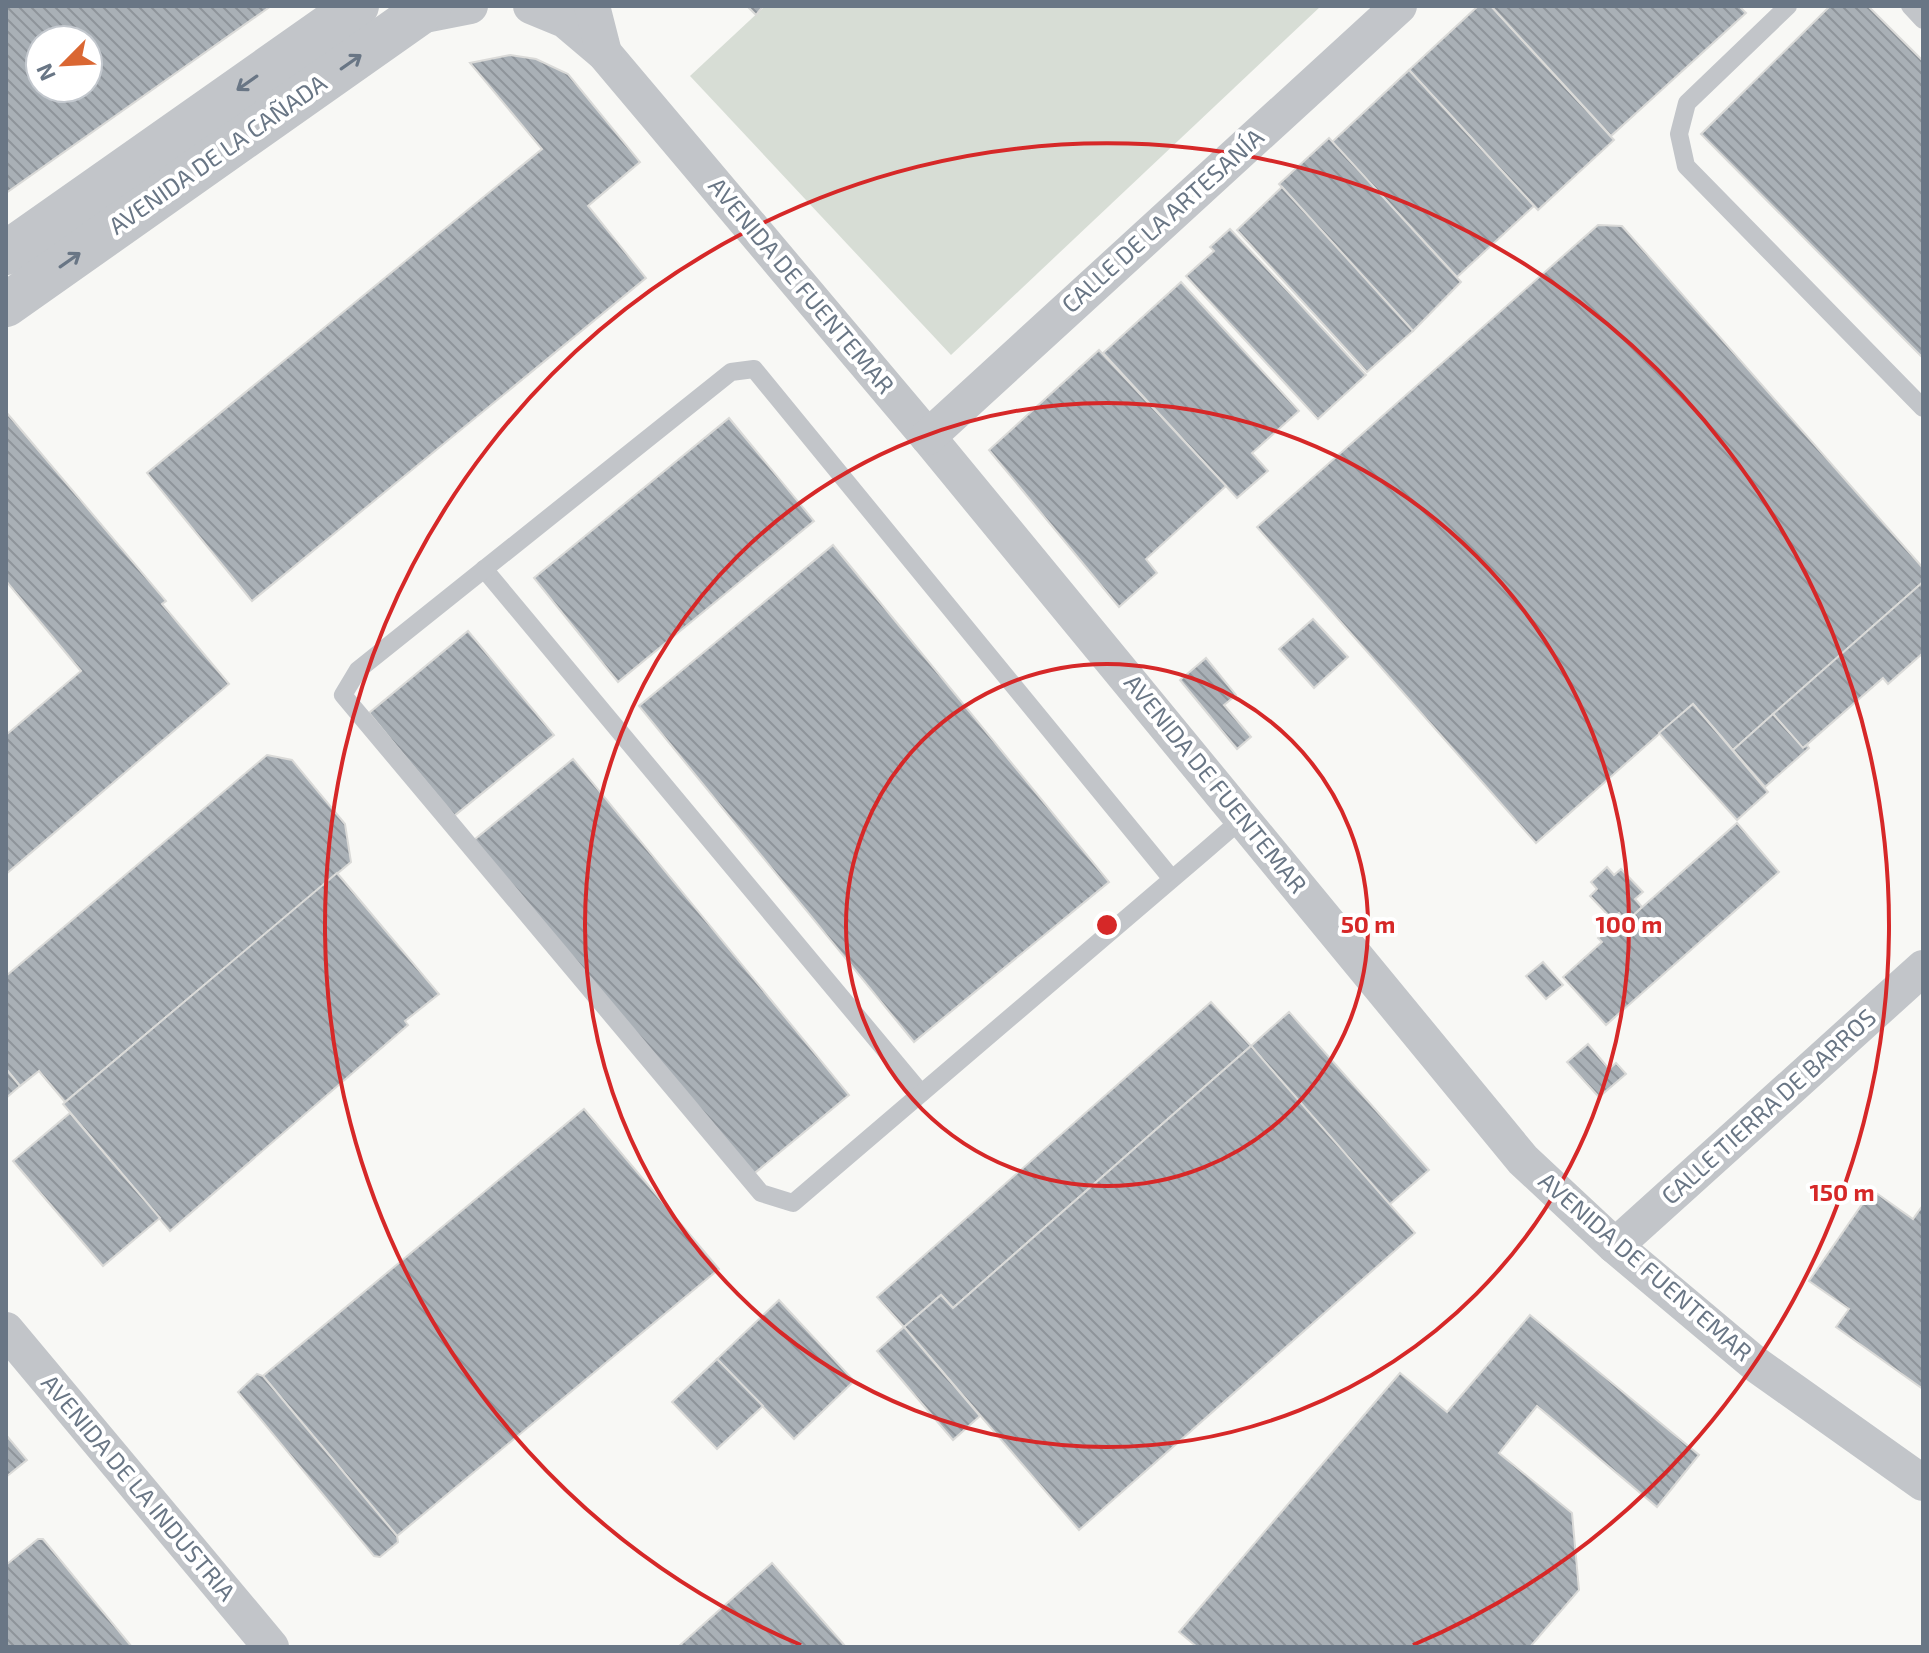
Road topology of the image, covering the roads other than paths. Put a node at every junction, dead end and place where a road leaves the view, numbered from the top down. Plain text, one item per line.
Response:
1 (357, 6) edge
2 (470, 6) edge
3 (531, 6) edge
4 (592, 6) edge
5 (1399, 6) edge
6 (1788, 6) edge
7 (1910, 6) edge
8 (422, 11) edge
9 (1923, 20) edge
10 (604, 53) junction
11 (6, 253) edge
12 (6, 305) edge
13 (1923, 408) edge
14 (928, 437) junction
15 (484, 569) junction
16 (1243, 818) junction
17 (1172, 879) junction
18 (1923, 968) edge
19 (921, 1093) junction
20 (1615, 1246) junction
21 (6, 1330) edge
22 (1923, 1483) edge
23 (271, 1647) edge

1 -> 11 street, AVENIDA DE LA CAÑADA
2 - 8 street
3 - 10 street, AVENIDA DE FUENTEMAR
4 - 10 street, AVENIDA DE FUENTEMAR
5 - 14 street, CALLE DE LA ARTESANÍA
6 - 13 lane
7 - 9 lane
12 -> 8 street, AVENIDA DE LA CAÑADA
10 - 14 street, AVENIDA DE FUENTEMAR
14 - 16 street, AVENIDA DE FUENTEMAR
15 - 17 lane
15 - 19 lane
15 - 19 lane
16 - 17 lane
16 - 20 street, AVENIDA DE FUENTEMAR
17 - 19 lane
18 - 20 street, CALLE TIERRA DE BARROS
20 - 22 street, AVENIDA DE FUENTEMAR
21 - 23 street, AVENIDA DE LA INDUSTRIA

